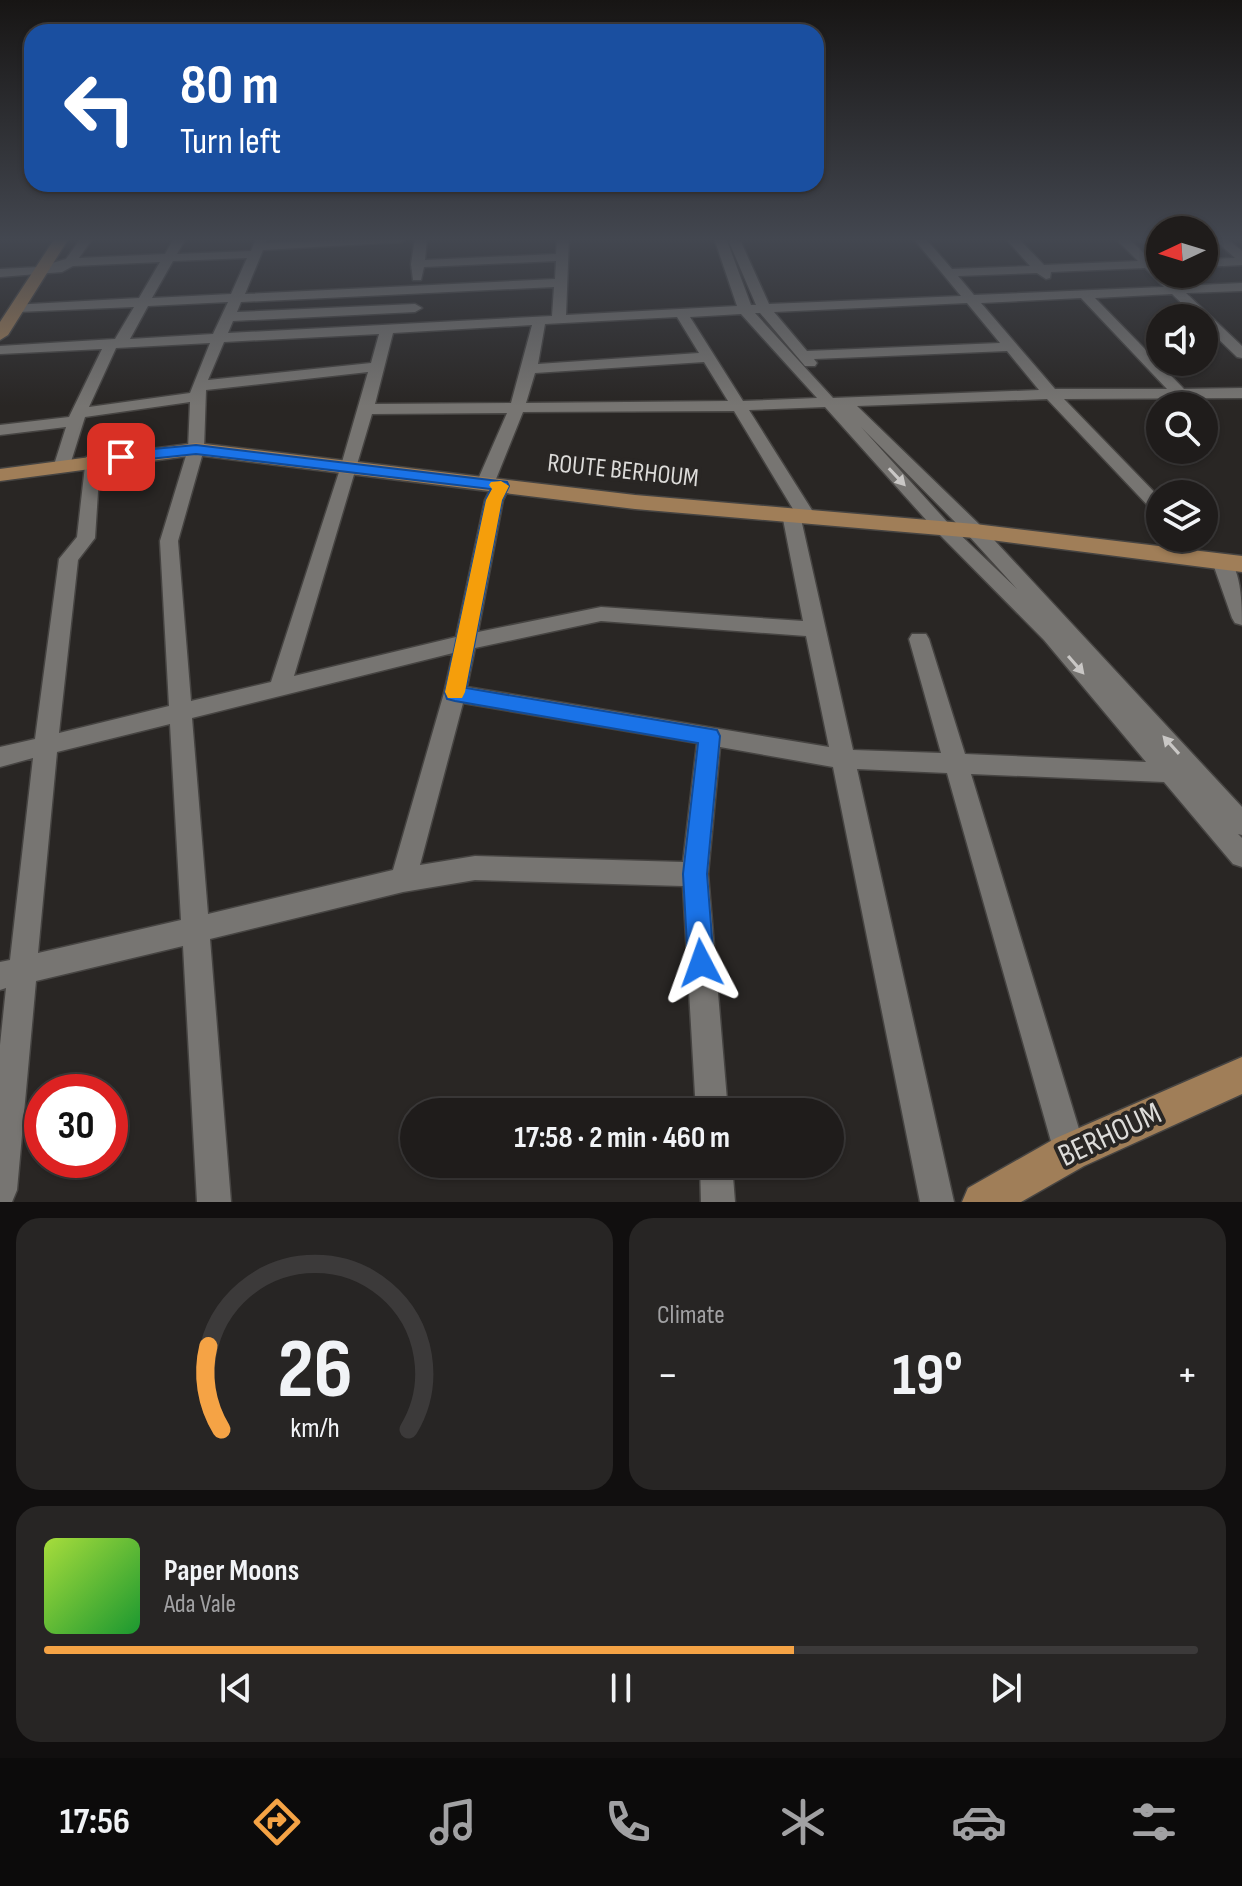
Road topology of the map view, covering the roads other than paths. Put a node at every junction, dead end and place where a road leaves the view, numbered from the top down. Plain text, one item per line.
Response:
1 (25, 294) edge
2 (30, 294) edge
3 (148, 294) edge
4 (237, 294) edge
5 (375, 294) edge
6 (417, 294) edge
7 (560, 294) edge
8 (747, 294) edge
9 (750, 294) edge
10 (964, 294) edge
11 (1106, 294) edge
12 (1179, 294) edge
13 (1065, 295) joint
14 (1085, 295) junction
15 (969, 300) junction
16 (20, 302) junction
17 (142, 303) junction
18 (231, 308) junction
19 (415, 308) junction
20 (755, 310) junction
21 (681, 313) junction
22 (559, 320) junction
23 (539, 322) junction
24 (412, 329) junction
25 (387, 330) junction
26 (0, 335) edge
27 (216, 340) junction
28 (115, 343) junction
29 (1011, 347) junction
30 (0, 350) edge
31 (1242, 354) edge
32 (803, 355) junction
33 (710, 357) junction
34 (376, 367) junction
35 (532, 369) junction
36 (197, 392) junction
37 (1179, 392) edge
38 (1146, 393) edge
39 (1218, 393) edge
40 (1242, 393) edge
41 (1051, 394) junction
42 (837, 403) junction
43 (737, 406) junction
44 (519, 408) junction
45 (365, 409) junction
46 (77, 417) junction
47 (0, 430) edge
48 (196, 449) junction
49 (92, 461) junction
50 (62, 465) junction
51 (349, 469) junction
52 (0, 475) edge
53 (493, 485) junction
54 (1146, 493) edge
55 (799, 515) junction
56 (943, 528) junction
57 (975, 531) junction
58 (1146, 544) edge
59 (1200, 552) edge
60 (1232, 563) edge
61 (1242, 618) edge
62 (816, 629) junction
63 (919, 639) dead end
64 (465, 642) junction
65 (279, 690) junction
66 (455, 693) junction
67 (180, 711) junction
68 (709, 736) junction
69 (46, 744) junction
70 (0, 757) edge
71 (843, 759) junction
72 (956, 763) junction
73 (1168, 772) junction
74 (1197, 774) junction
75 (1242, 824) edge
76 (1242, 856) edge
77 (695, 874) junction
78 (403, 880) junction
79 (195, 931) junction
80 (11, 973) edge
81 (1239, 1083) edge
82 (711, 1098) edge
83 (1070, 1152) junction
84 (717, 1178) edge
85 (0, 1190) edge
86 (214, 1202) edge
87 (718, 1202) edge
88 (937, 1202) edge
89 (982, 1202) edge

1 - 16 main road
2 - 16 street
3 - 17 street
4 - 18 street
5 - 18 street
6 - 19 street
7 - 22 street
8 - 20 street
9 - 20 street
10 - 15 street
11 - 14 street
12 - 31 street
13 - 14 street
13 - 15 street
14 - 37 street
15 - 20 street
15 - 29 street
16 - 17 street
16 - 26 main road
17 - 18 street
17 - 28 street
18 - 19 street
18 - 27 street
19 - 24 street
20 - 21 street
20 - 32 street
20 - 42 street
21 - 22 street
21 - 33 street
22 - 23 street
23 - 24 street
23 - 35 street
24 - 25 street
25 - 27 street
25 - 34 street
27 - 28 street
27 - 36 street
28 - 30 street
28 - 46 street
29 - 32 street
29 - 41 street
32 - 42 street
33 - 35 street
33 - 43 street
34 - 36 street
34 - 45 street
35 - 44 street
36 - 46 street
36 - 48 street
38 - 41 street
39 - 40 street
41 - 42 street
41 - 54 street
42 - 43 street
42 -> 56 street
42 - 57 street
43 - 44 street
43 - 55 street
44 - 45 street
44 - 53 street
45 - 51 street
46 - 47 street
46 - 50 street
48 - 49 main road, ROUTE BERHOUM
48 - 51 main road, ROUTE BERHOUM
48 - 67 street
49 - 50 main road, ROUTE BERHOUM
49 - 69 street
50 - 52 main road, ROUTE BERHOUM
51 - 53 main road, ROUTE BERHOUM
51 - 65 street
53 - 55 main road, ROUTE BERHOUM
53 - 64 street
55 - 56 main road, ROUTE BERHOUM
55 - 62 street
56 - 57 main road, ROUTE BERHOUM
56 -> 73 street
57 - 58 main road, ROUTE BERHOUM
74 -> 57 street
59 - 60 main road, ROUTE BERHOUM
60 - 61 street
62 - 64 street
62 - 71 street
63 - 72 street
64 - 65 street
64 - 66 street
65 - 67 street
66 - 68 street
66 - 78 street
67 - 69 street
67 - 79 street
68 - 71 street
68 - 77 street
69 - 70 street
69 - 80 street
71 - 72 street
71 - 88 street
72 - 73 street
72 - 83 street
73 - 74 street
73 - 76 street
74 - 75 street
77 - 78 street
77 - 82 street
78 - 79 street
79 - 80 street
79 - 86 street
80 - 85 street
81 - 83 main road, BERHOUM
83 - 89 main road, BERHOUM
84 - 87 street

